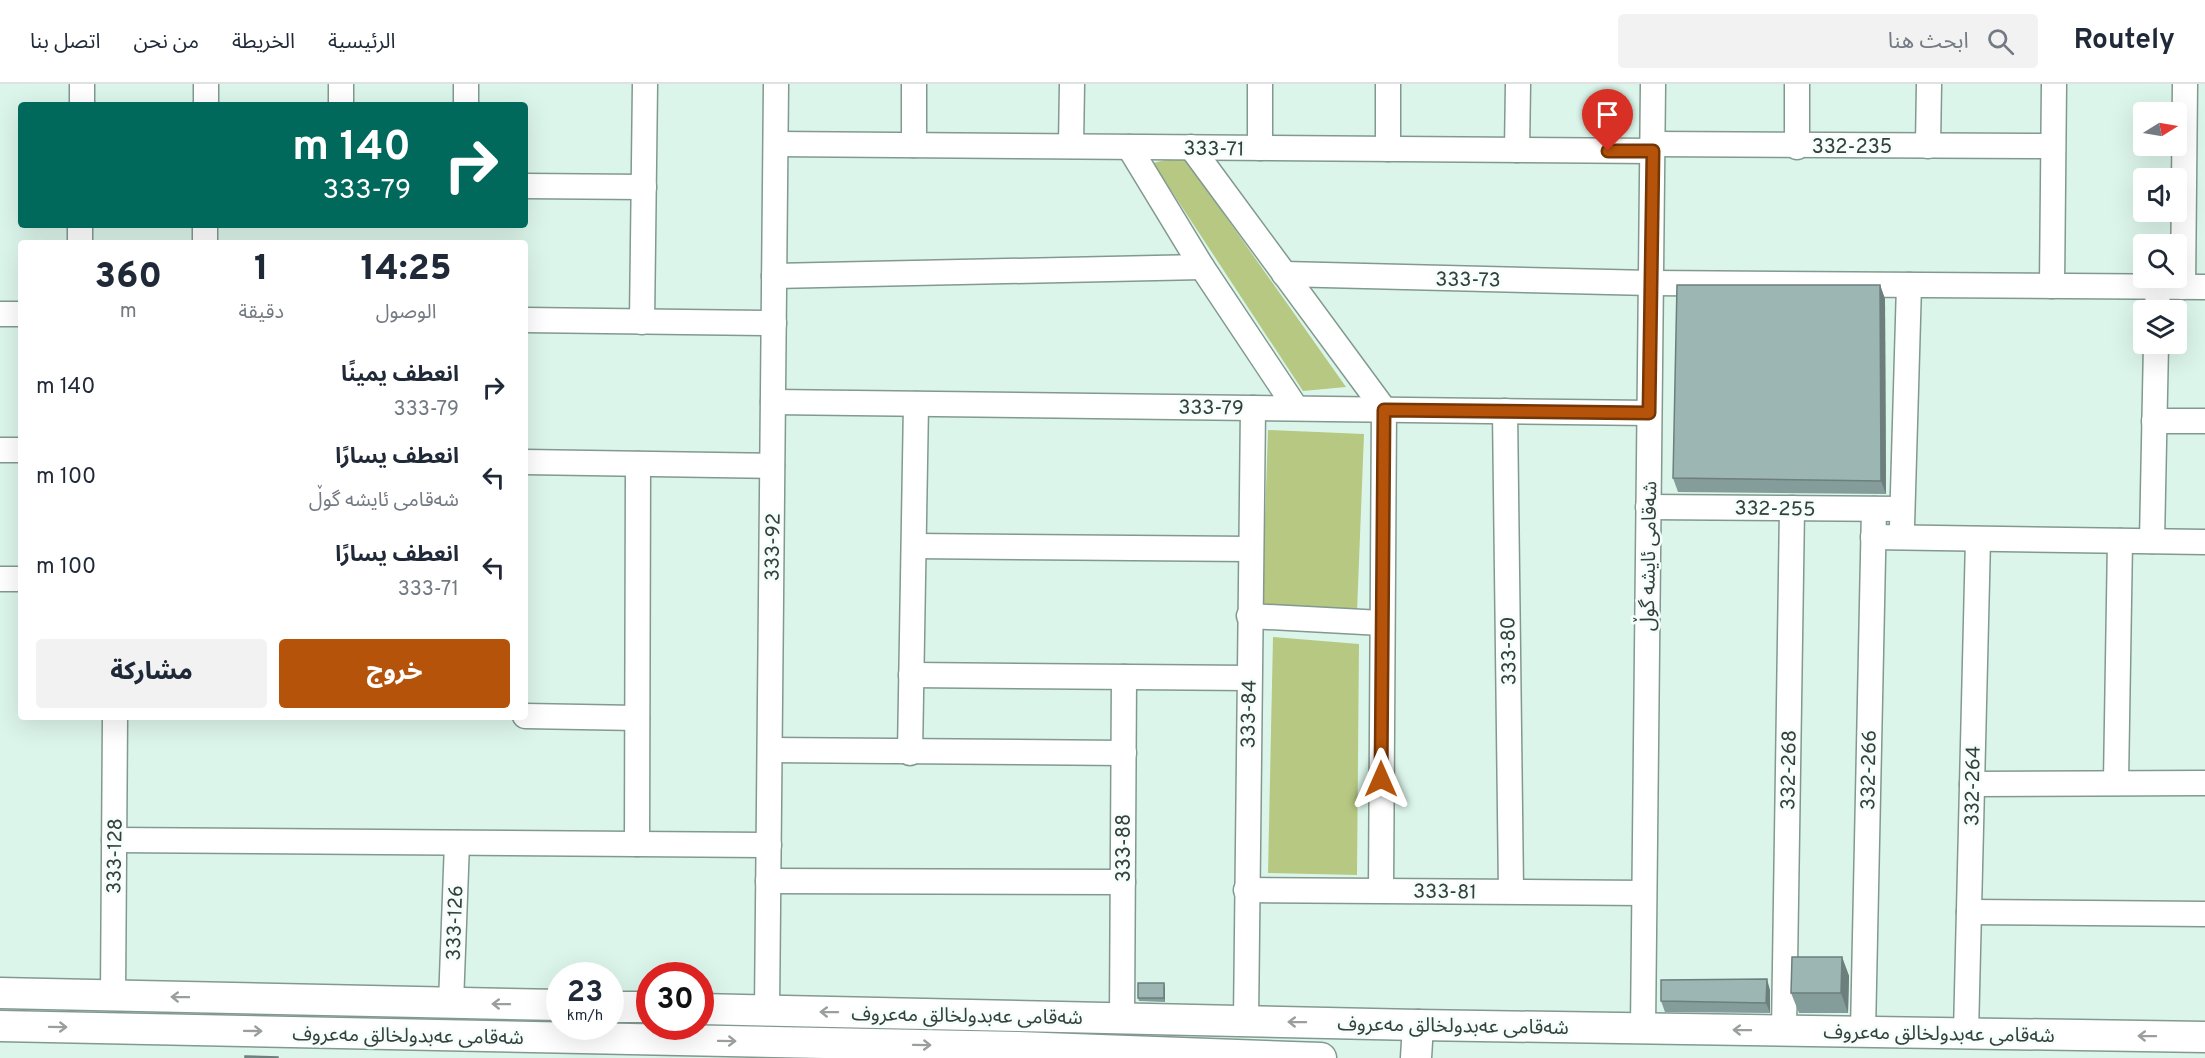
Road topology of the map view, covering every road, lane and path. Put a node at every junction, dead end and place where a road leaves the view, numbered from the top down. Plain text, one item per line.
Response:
1 (82, 84) edge
2 (206, 84) edge
3 (340, 84) edge
4 (466, 84) edge
5 (645, 84) edge
6 (776, 84) edge
7 (914, 84) edge
8 (1072, 84) edge
9 (1260, 84) edge
10 (1388, 84) edge
11 (1518, 84) edge
12 (1653, 84) edge
13 (1797, 84) edge
14 (1929, 84) edge
15 (2054, 84) edge
16 (2185, 84) edge
17 (82, 102) edge
18 (206, 102) edge
19 (341, 102) edge
20 (466, 102) edge
21 (776, 144) junction
22 (914, 145) junction
23 (1071, 146) junction
24 (1928, 146) junction
25 (2052, 146) junction
26 (1130, 147) junction
27 (1191, 147) junction
28 (1797, 147) junction
29 (1260, 148) junction
30 (1652, 148) junction
31 (1388, 149) junction
32 (1518, 150) junction
33 (528, 186) edge
34 (644, 187) junction
35 (1202, 267) junction
36 (1284, 274) junction
37 (774, 276) junction
38 (1651, 283) junction
39 (1909, 285) junction
40 (2052, 286) junction
41 (2133, 286) edge
42 (2194, 287) edge
43 (0, 314) edge
44 (18, 314) edge
45 (528, 320) edge
46 (642, 322) junction
47 (774, 323) junction
48 (2156, 354) edge
49 (773, 402) junction
50 (916, 404) junction
51 (1253, 408) junction
52 (1296, 408) junction
53 (1384, 410) junction
54 (1505, 411) junction
55 (1649, 413) junction
56 (2154, 421) junction
57 (2205, 421) edge
58 (0, 450) edge
59 (18, 450) edge
60 (528, 462) edge
61 (638, 464) junction
62 (772, 466) junction
63 (1648, 507) junction
64 (1792, 508) junction
65 (1874, 509) junction
66 (1902, 509) junction
67 (1873, 537) junction
68 (1901, 537) junction
69 (1978, 539) junction
70 (2120, 541) junction
71 (2152, 541) junction
72 (2205, 542) edge
73 (914, 546) junction
74 (1250, 549) junction
75 (0, 579) edge
76 (18, 579) edge
77 (1249, 616) junction
78 (1382, 623) junction
79 (911, 675) junction
80 (1124, 677) junction
81 (1249, 678) junction
82 (528, 716) edge
83 (637, 718) junction
84 (115, 720) edge
85 (770, 750) junction
86 (910, 753) junction
87 (1124, 753) junction
88 (2116, 781) junction
89 (2205, 783) edge
90 (1972, 784) junction
91 (114, 840) junction
92 (458, 843) junction
93 (637, 844) junction
94 (769, 845) junction
95 (768, 881) junction
96 (1123, 882) junction
97 (1246, 890) junction
98 (1381, 890) junction
99 (1511, 891) junction
100 (1644, 893) junction
101 (1969, 912) junction
102 (2205, 914) edge
103 (0, 993) edge
104 (112, 996) junction
105 (451, 1003) junction
106 (546, 1005) edge
107 (714, 1009) edge
108 (767, 1010) junction
109 (1122, 1018) junction
110 (1246, 1021) junction
111 (1418, 1025) junction
112 (0, 1026) edge
113 (1642, 1029) junction
114 (1784, 1031) junction
115 (546, 1032) edge
116 (1863, 1032) junction
117 (1966, 1033) junction
118 (624, 1035) edge
119 (2205, 1037) edge
120 (972, 1052) edge
121 (1018, 1053) edge
122 (1321, 1058) edge
123 (1416, 1058) edge

1 - 17 street
2 - 18 street
3 - 19 street
4 - 20 street
5 - 34 street
6 - 21 street, 333-92
7 - 22 street
8 - 23 street
9 - 29 street
10 - 31 street
11 - 32 street
12 - 30 street, شەقامی ئایشە گوڵ
13 - 28 street
14 - 24 street
15 - 25 street
16 - 42 street
21 - 22 street, 333-71
21 - 37 street, 333-92
22 - 23 street, 333-71
23 - 26 street, 333-71
24 - 25 street, 332-235
24 - 28 street, 332-235
25 - 40 street
26 - 27 street, 333-71
26 - 35 street
27 - 29 street, 333-71
27 - 36 street
28 - 30 street, 332-235
29 - 31 street, 333-71
30 - 32 street, 333-71
30 - 38 street, شەقامی ئایشە گوڵ
31 - 32 street, 333-71
33 - 34 street
34 - 46 street
35 - 37 street
35 - 52 street
36 - 38 street, 333-73
36 - 53 street
37 - 47 street, 333-92
38 - 39 street, 333-73
38 - 55 street, شەقامی ئایشە گوڵ
39 - 40 street, 333-73
39 - 66 street
40 - 41 street, 333-73
43 - 44 street
45 - 46 street
46 - 47 street
47 - 49 street, 333-92
48 - 56 street
49 - 50 street, 333-79
49 - 62 street, 333-92
50 - 51 street, 333-79
50 - 73 street
51 - 52 street, 333-79
51 - 74 street, 333-84
52 - 53 street, 333-79
53 - 54 street, 333-79
53 - 78 street
54 - 55 street, 333-79
54 - 99 street, 333-80
55 - 63 street, شەقامی ئایشە گوڵ
56 - 57 street
56 - 71 street
58 - 59 street
60 - 61 street
61 - 62 street
61 - 83 street
62 - 85 street, 333-92
63 - 64 street, 332-255
63 - 100 street, شەقامی ئایشە گوڵ
64 - 65 street, 332-255
64 - 114 street, 332-268
65 - 66 street, 332-255
65 - 67 street, 332-266
66 - 68 street
67 - 68 street
67 - 116 street, 332-266
68 - 69 street
69 - 70 street
69 - 90 street, 332-264
70 - 71 street
70 - 88 street
71 - 72 street
73 - 74 street
73 - 79 street
74 - 77 street, 333-84
75 - 76 street
77 - 78 street
77 - 81 street, 333-84
78 - 98 street
79 - 80 street
79 - 86 street
80 - 81 street
80 - 87 street, 333-88
81 - 97 street, 333-84
82 - 83 street
83 - 93 street
84 - 91 street, 333-128
85 - 86 street
85 - 94 street, 333-92
86 - 87 street
87 - 96 street, 333-88
88 - 89 street
88 - 90 street
90 - 101 street, 332-264
91 - 92 street
91 - 104 street, 333-128
92 - 93 street
92 - 105 street, 333-126
93 - 94 street
94 - 95 street, 333-92
95 - 96 street
95 - 108 street, 333-92
96 - 109 street, 333-88
97 - 98 street, 333-81
97 - 110 street, 333-84
98 - 99 street, 333-81
99 - 100 street, 333-81
100 - 113 street, شەقامی ئایشە گوڵ
101 - 102 street
101 - 117 street, 332-264
103 - 104 main road, شەقامی عەبدولخالق مەعروف
105 -> 104 main road, شەقامی عەبدولخالق مەعروف
106 -> 105 main road, شەقامی عەبدولخالق مەعروف
107 - 108 main road, شەقامی عەبدولخالق مەعروف
109 -> 108 main road, شەقامی عەبدولخالق مەعروف
109 - 110 main road, شەقامی عەبدولخالق مەعروف
111 -> 110 main road, شەقامی عەبدولخالق مەعروف
111 - 113 main road, شەقامی عەبدولخالق مەعروف
111 - 123 main road
112 -> 115 main road, شەقامی عەبدولخالق مەعروف
114 -> 113 main road, شەقامی عەبدولخالق مەعروف
114 - 116 main road, شەقامی عەبدولخالق مەعروف
116 - 117 main road, شەقامی عەبدولخالق مەعروف
119 -> 117 main road, شەقامی عەبدولخالق مەعروف
118 -> 120 main road, شەقامی عەبدولخالق مەعروف
120 - 121 main road, شەقامی عەبدولخالق مەعروف
121 - 122 main road, شەقامی عەبدولخالق مەعروف

